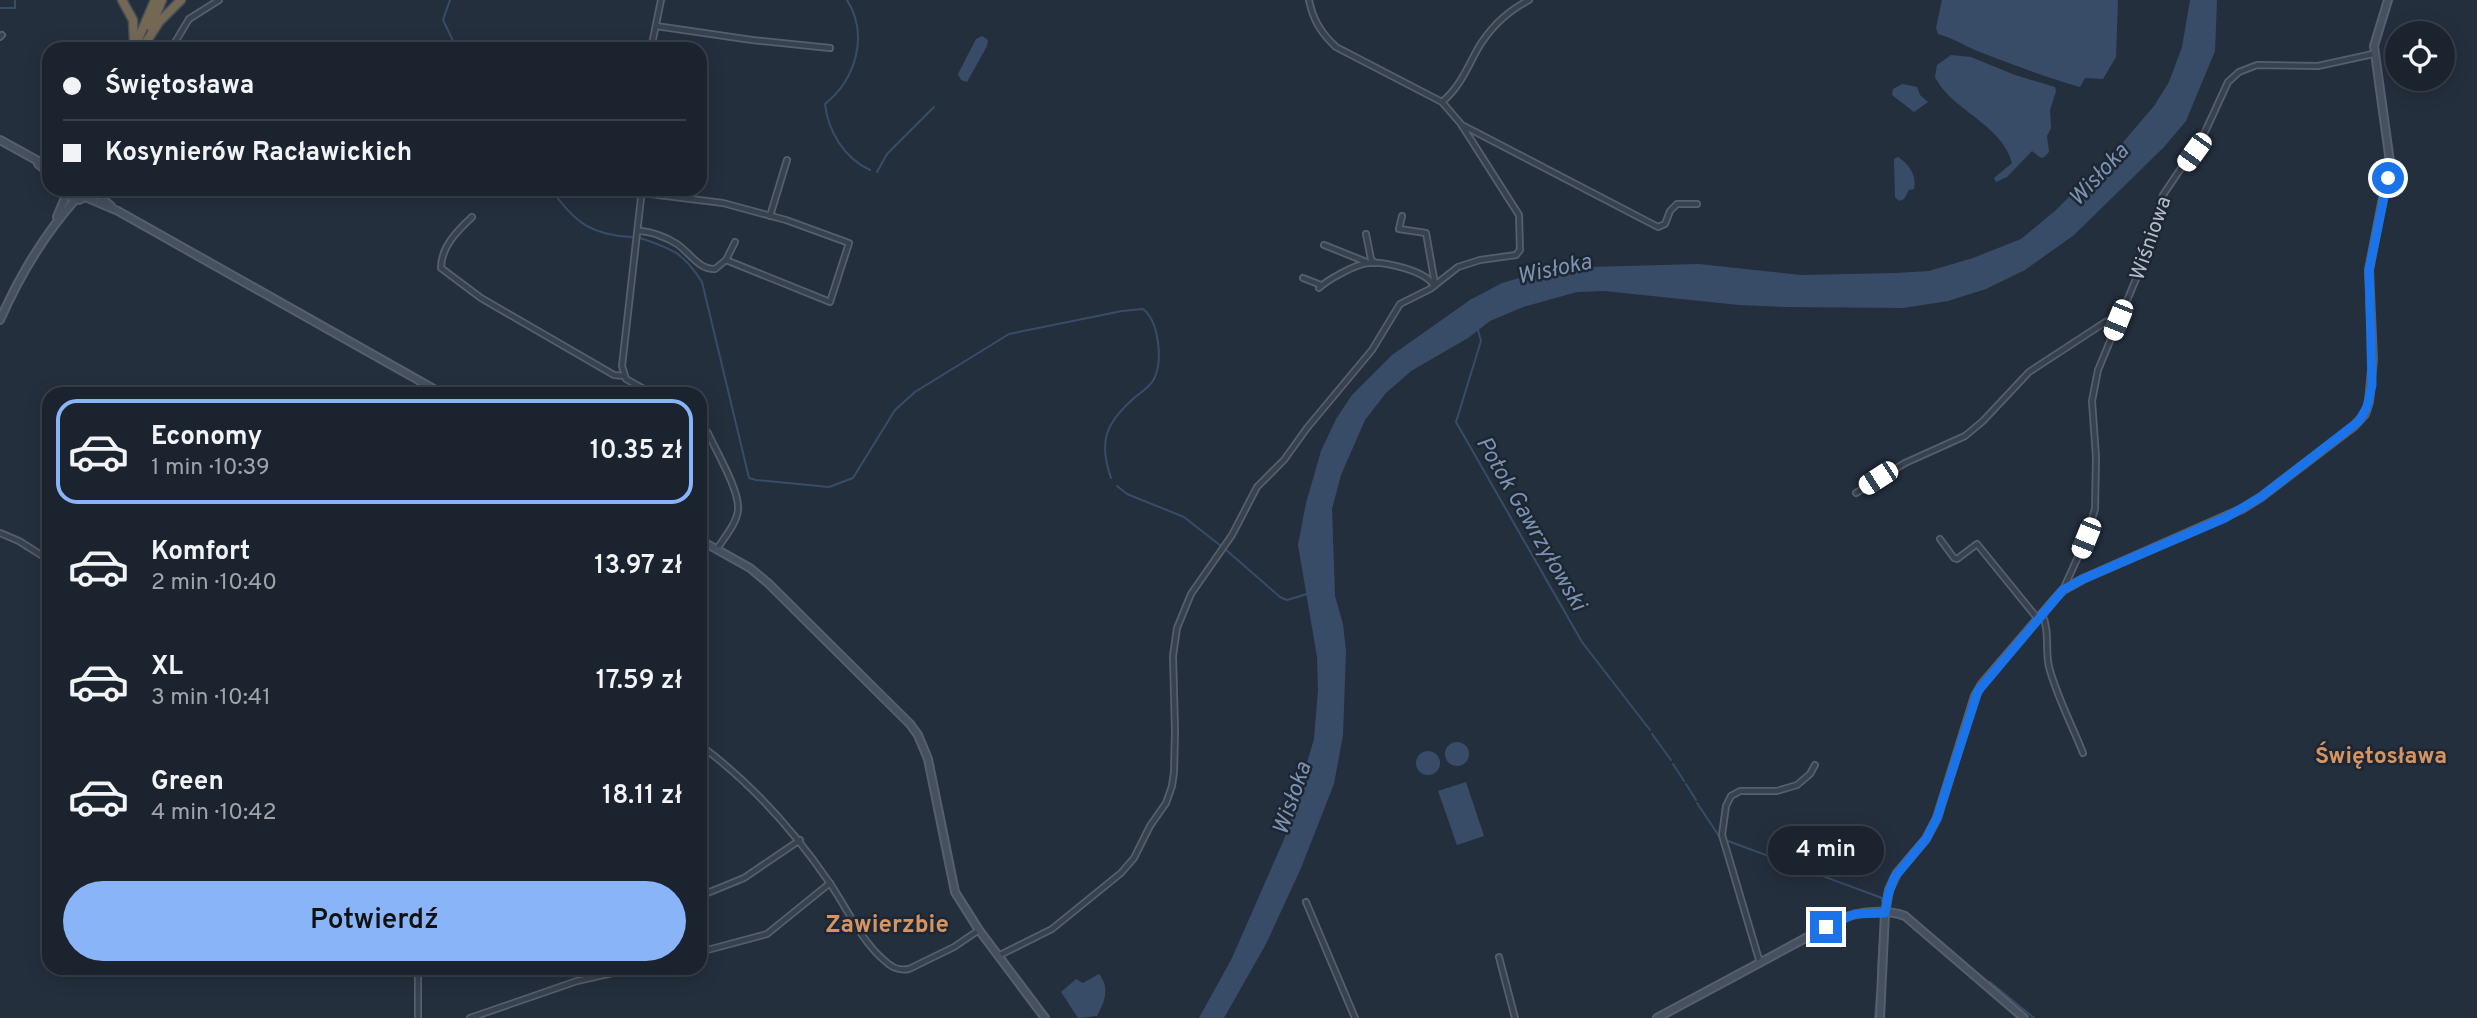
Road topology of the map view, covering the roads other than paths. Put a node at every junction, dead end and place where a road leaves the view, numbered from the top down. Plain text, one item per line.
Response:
1 (122, 0) edge
2 (155, 0) edge
3 (162, 0) edge
4 (181, 0) edge
5 (219, 0) edge
6 (661, 0) edge
7 (1309, 0) edge
8 (1529, 0) edge
9 (2388, 0) edge
10 (656, 26) junction
11 (137, 42) edge
12 (140, 42) edge
13 (141, 42) edge
14 (143, 42) edge
15 (175, 42) edge
16 (653, 42) edge
17 (830, 48) dead end
18 (2373, 54) junction
19 (1442, 102) junction
20 (1461, 124) junction
21 (0, 140) edge
22 (31, 159) junction
23 (787, 160) dead end
24 (42, 164) edge
25 (42, 168) edge
26 (64, 196) edge
27 (71, 196) edge
28 (100, 196) edge
29 (641, 196) edge
30 (676, 196) edge
31 (85, 197) joint
32 (75, 200) junction
33 (1697, 204) dead end
34 (118, 211) junction
35 (472, 216) dead end
36 (769, 216) junction
37 (1402, 216) dead end
38 (53, 225) junction
39 (638, 230) junction
40 (1366, 234) dead end
41 (735, 242) dead end
42 (1324, 245) dead end
43 (726, 260) junction
44 (1372, 263) junction
45 (1303, 278) dead end
46 (1435, 286) junction
47 (0, 320) edge
48 (2118, 320) junction
49 (624, 376) junction
50 (431, 387) edge
51 (640, 387) edge
52 (707, 432) edge
53 (1856, 493) dead end
54 (0, 533) edge
55 (1940, 539) dead end
56 (707, 544) edge
57 (717, 549) junction
58 (42, 556) edge
59 (2063, 590) junction
60 (2040, 617) junction
61 (707, 751) edge
62 (2083, 753) dead end
63 (1815, 765) dead end
64 (800, 840) junction
65 (830, 883) junction
66 (707, 893) edge
67 (1306, 902) dead end
68 (1885, 913) junction
69 (979, 930) junction
70 (707, 950) edge
71 (998, 956) junction
72 (1499, 957) dead end
73 (1760, 963) junction
74 (418, 975) edge
75 (604, 975) edge
76 (418, 1018) edge
77 (470, 1018) edge
78 (1045, 1018) edge
79 (1355, 1018) edge
80 (1515, 1018) edge
81 (1657, 1018) edge
82 (1880, 1018) edge
83 (2024, 1018) edge

1 - 11 highway
2 - 12 highway
3 - 13 highway
4 - 14 highway
5 - 15 street
6 - 10 street
7 - 19 street
8 - 19 street
9 - 18 street
10 - 16 street
10 - 17 street
18 - 48 street, Wiśniowa
18 - 59 street
19 - 20 street
20 - 33 street
20 - 46 street
21 - 22 street
22 - 24 street
22 - 25 street
23 - 36 street
26 - 38 street
27 - 32 street
28 - 34 street
29 - 39 street
30 - 36 street
31 - 32 street
31 - 34 street
32 - 38 street
34 - 50 street
35 - 49 street
36 - 43 street
37 - 46 street
38 - 47 street
39 - 43 street
39 - 49 street
40 - 44 street
41 - 43 street
42 - 44 street
44 - 45 street
44 - 46 street
46 - 71 street
48 - 53 street
48 - 59 street, Wiśniowa
49 - 51 street
52 - 57 street
54 - 58 street
55 - 60 street
56 - 57 street
57 - 69 street
59 - 60 street
60 - 62 street
60 - 68 street
61 - 64 street
63 - 73 street
64 - 65 street
64 - 66 street
65 - 69 street
65 - 70 street
67 - 79 street
68 - 73 street
68 - 82 street
68 - 83 street
69 - 71 street
71 - 78 street
72 - 80 street
73 - 81 street
74 - 76 street
75 - 77 street

